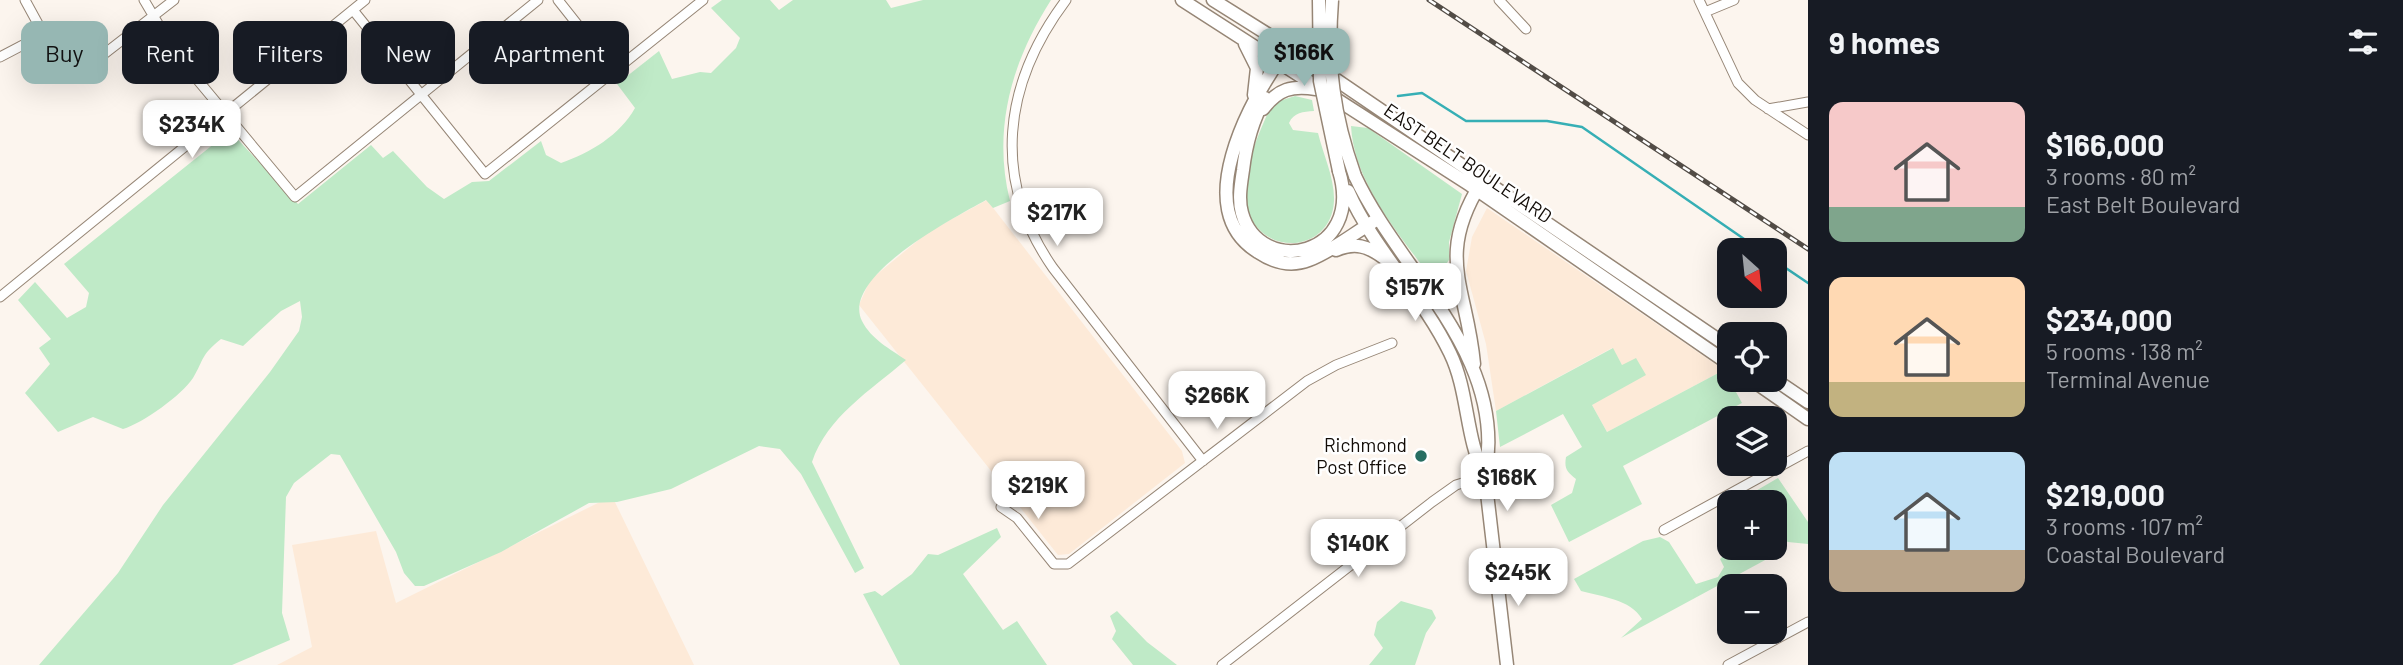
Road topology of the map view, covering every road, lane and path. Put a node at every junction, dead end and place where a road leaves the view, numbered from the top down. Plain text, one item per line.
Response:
1 (25, 0) edge
2 (144, 0) edge
3 (174, 0) edge
4 (365, 0) edge
5 (538, 0) edge
6 (558, 0) edge
7 (703, 0) edge
8 (1066, 0) edge
9 (1182, 0) edge
10 (1213, 0) edge
11 (1319, 0) edge
12 (1332, 0) edge
13 (1499, 0) edge
14 (1699, 0) edge
15 (1734, 0) edge
16 (353, 10) junction
17 (1705, 12) junction
18 (152, 16) junction
19 (36, 21) edge
20 (575, 21) edge
21 (1526, 29) dead end
22 (1240, 38) junction
23 (21, 46) edge
24 (1288, 47) junction
25 (108, 49) edge
26 (0, 57) edge
27 (629, 61) edge
28 (1281, 63) junction
29 (600, 84) edge
30 (1324, 90) junction
31 (421, 93) junction
32 (1808, 102) edge
33 (1250, 108) junction
34 (1768, 109) junction
35 (224, 115) junction
36 (1254, 121) junction
37 (1808, 135) edge
38 (1339, 172) junction
39 (1481, 184) junction
40 (1378, 219) junction
41 (1366, 226) junction
42 (1316, 256) junction
43 (1394, 267) junction
44 (0, 297) edge
45 (1717, 339) edge
46 (1392, 343) dead end
47 (1717, 355) edge
48 (1476, 374) junction
49 (1787, 388) edge
50 (1769, 392) edge
51 (1808, 402) edge
52 (1808, 419) edge
53 (1808, 452) edge
54 (1203, 461) junction
55 (1485, 475) junction
56 (1001, 507) dead end
57 (1664, 530) dead end
58 (1808, 622) edge
59 (1222, 665) edge
60 (1507, 665) edge
61 (1728, 665) edge

1 - 19 street
2 - 18 street
3 - 18 street
4 - 16 street
5 - 31 street
6 - 20 street
7 - 27 street
8 - 54 street
9 - 22 main road, EAST BELT BOULEVARD
10 - 24 main road, EAST BELT BOULEVARD
11 - 38 main road, bridge
12 - 40 main road, bridge
13 - 21 street
14 - 17 street
15 - 17 street
16 - 31 street
16 - 35 street
17 - 34 street
18 - 25 street
18 - 35 street
22 - 28 main road, EAST BELT BOULEVARD
22 - 33 main road
23 - 26 street
24 - 28 main road
24 - 39 main road, EAST BELT BOULEVARD
28 - 30 main road, EAST BELT BOULEVARD
28 - 33 main road
28 - 36 main road
29 - 31 street
30 - 36 main road
30 - 39 main road, EAST BELT BOULEVARD
31 - 35 street
32 - 34 street
33 - 42 main road
34 - 37 street
35 - 44 street
36 - 38 main road
38 - 41 main road
39 - 45 main road, EAST BELT BOULEVARD
39 - 47 main road, EAST BELT BOULEVARD
39 - 48 main road
40 - 41 main road
40 - 48 main road
41 - 42 main road
41 - 43 main road
42 - 43 main road
43 - 55 main road
46 - 54 street
48 - 55 main road
49 - 51 main road
50 - 52 main road
53 - 57 street
54 - 56 street
55 - 59 street
55 - 60 main road
58 - 61 street

